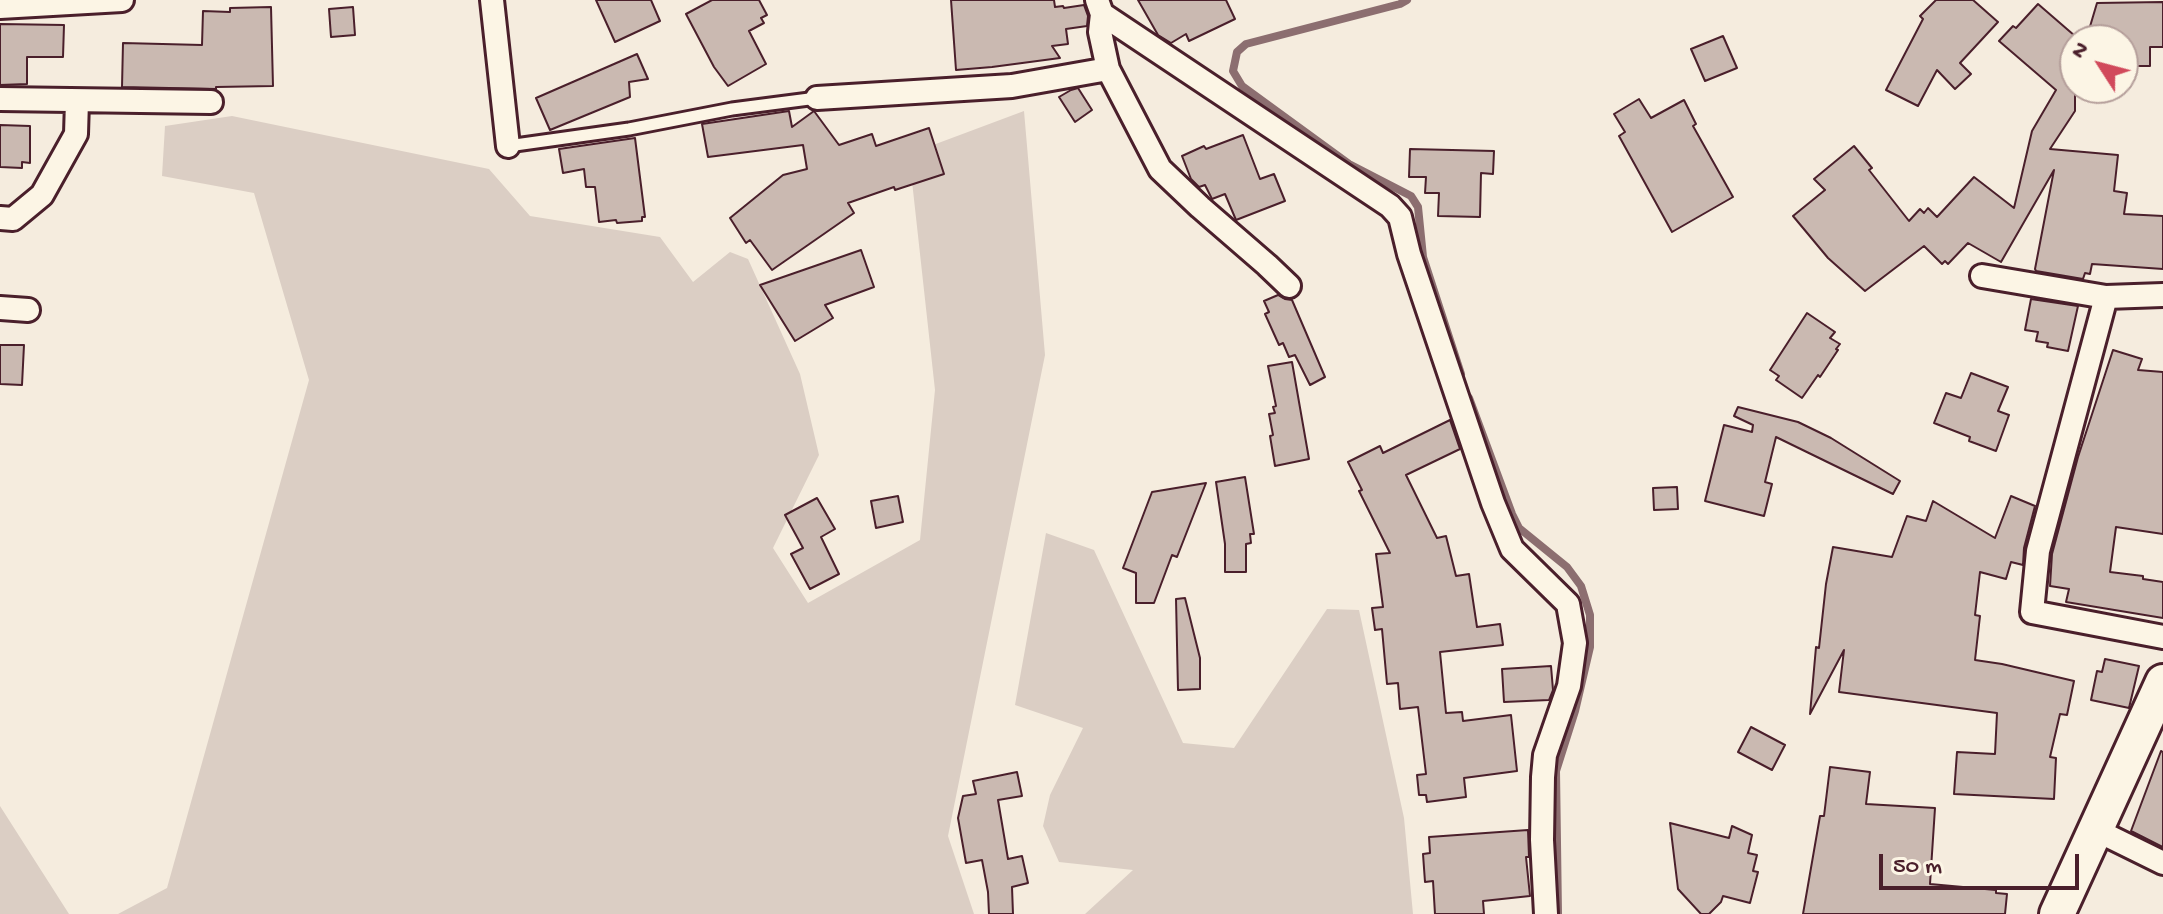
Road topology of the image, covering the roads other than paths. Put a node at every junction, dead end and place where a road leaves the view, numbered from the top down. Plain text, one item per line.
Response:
1 (122, 0) edge
2 (492, 0) edge
3 (0, 7) edge
4 (1099, 7) edge
5 (1108, 69) junction
6 (817, 98) joint
7 (0, 99) edge
8 (77, 101) junction
9 (211, 102) dead end
10 (508, 146) joint
11 (0, 218) edge
12 (1982, 276) dead end
13 (1289, 286) dead end
14 (2163, 295) edge
15 (2106, 297) junction
16 (0, 308) edge
17 (28, 310) dead end
18 (2163, 637) edge
19 (2163, 682) edge
20 (2096, 830) junction
21 (2163, 863) edge
22 (1546, 914) edge
23 (2057, 914) edge

1 - 3 street
2 - 10 street
4 - 5 street
4 - 22 street
5 - 6 street
5 - 13 street
6 - 10 lane
7 - 8 street
8 - 9 street
8 - 11 street
12 - 15 street
14 - 15 street
15 - 18 street
16 - 17 street
19 - 20 main road
20 - 21 street
20 - 23 main road

